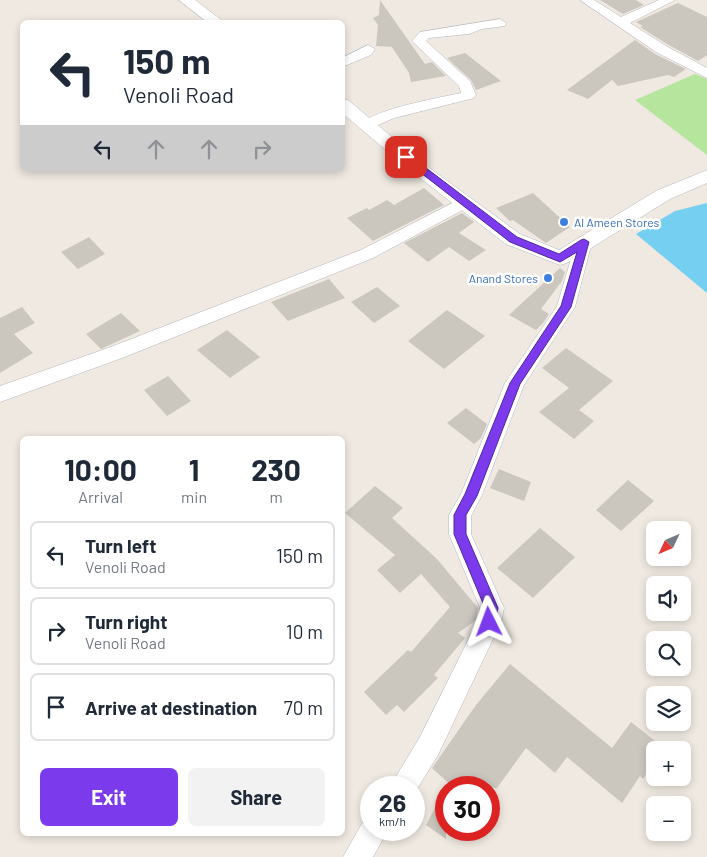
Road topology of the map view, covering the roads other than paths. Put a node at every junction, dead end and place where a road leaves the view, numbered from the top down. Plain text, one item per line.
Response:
1 (186, 0) edge
2 (586, 0) edge
3 (669, 0) edge
4 (213, 20) edge
5 (621, 22) junction
6 (500, 23) dead end
7 (368, 49) dead end
8 (345, 62) edge
9 (707, 74) edge
10 (345, 106) edge
11 (368, 124) junction
12 (707, 176) edge
13 (464, 202) junction
14 (584, 242) junction
15 (0, 394) edge
16 (410, 776) edge
17 (367, 841) edge
18 (357, 857) edge

1 - 4 street
2 - 5 street
3 - 5 street
5 - 9 street
6 - 11 street
7 - 8 street
10 - 11 street
11 - 13 street
12 - 14 street
13 - 14 street
13 - 15 street
14 - 16 street
17 - 18 street

